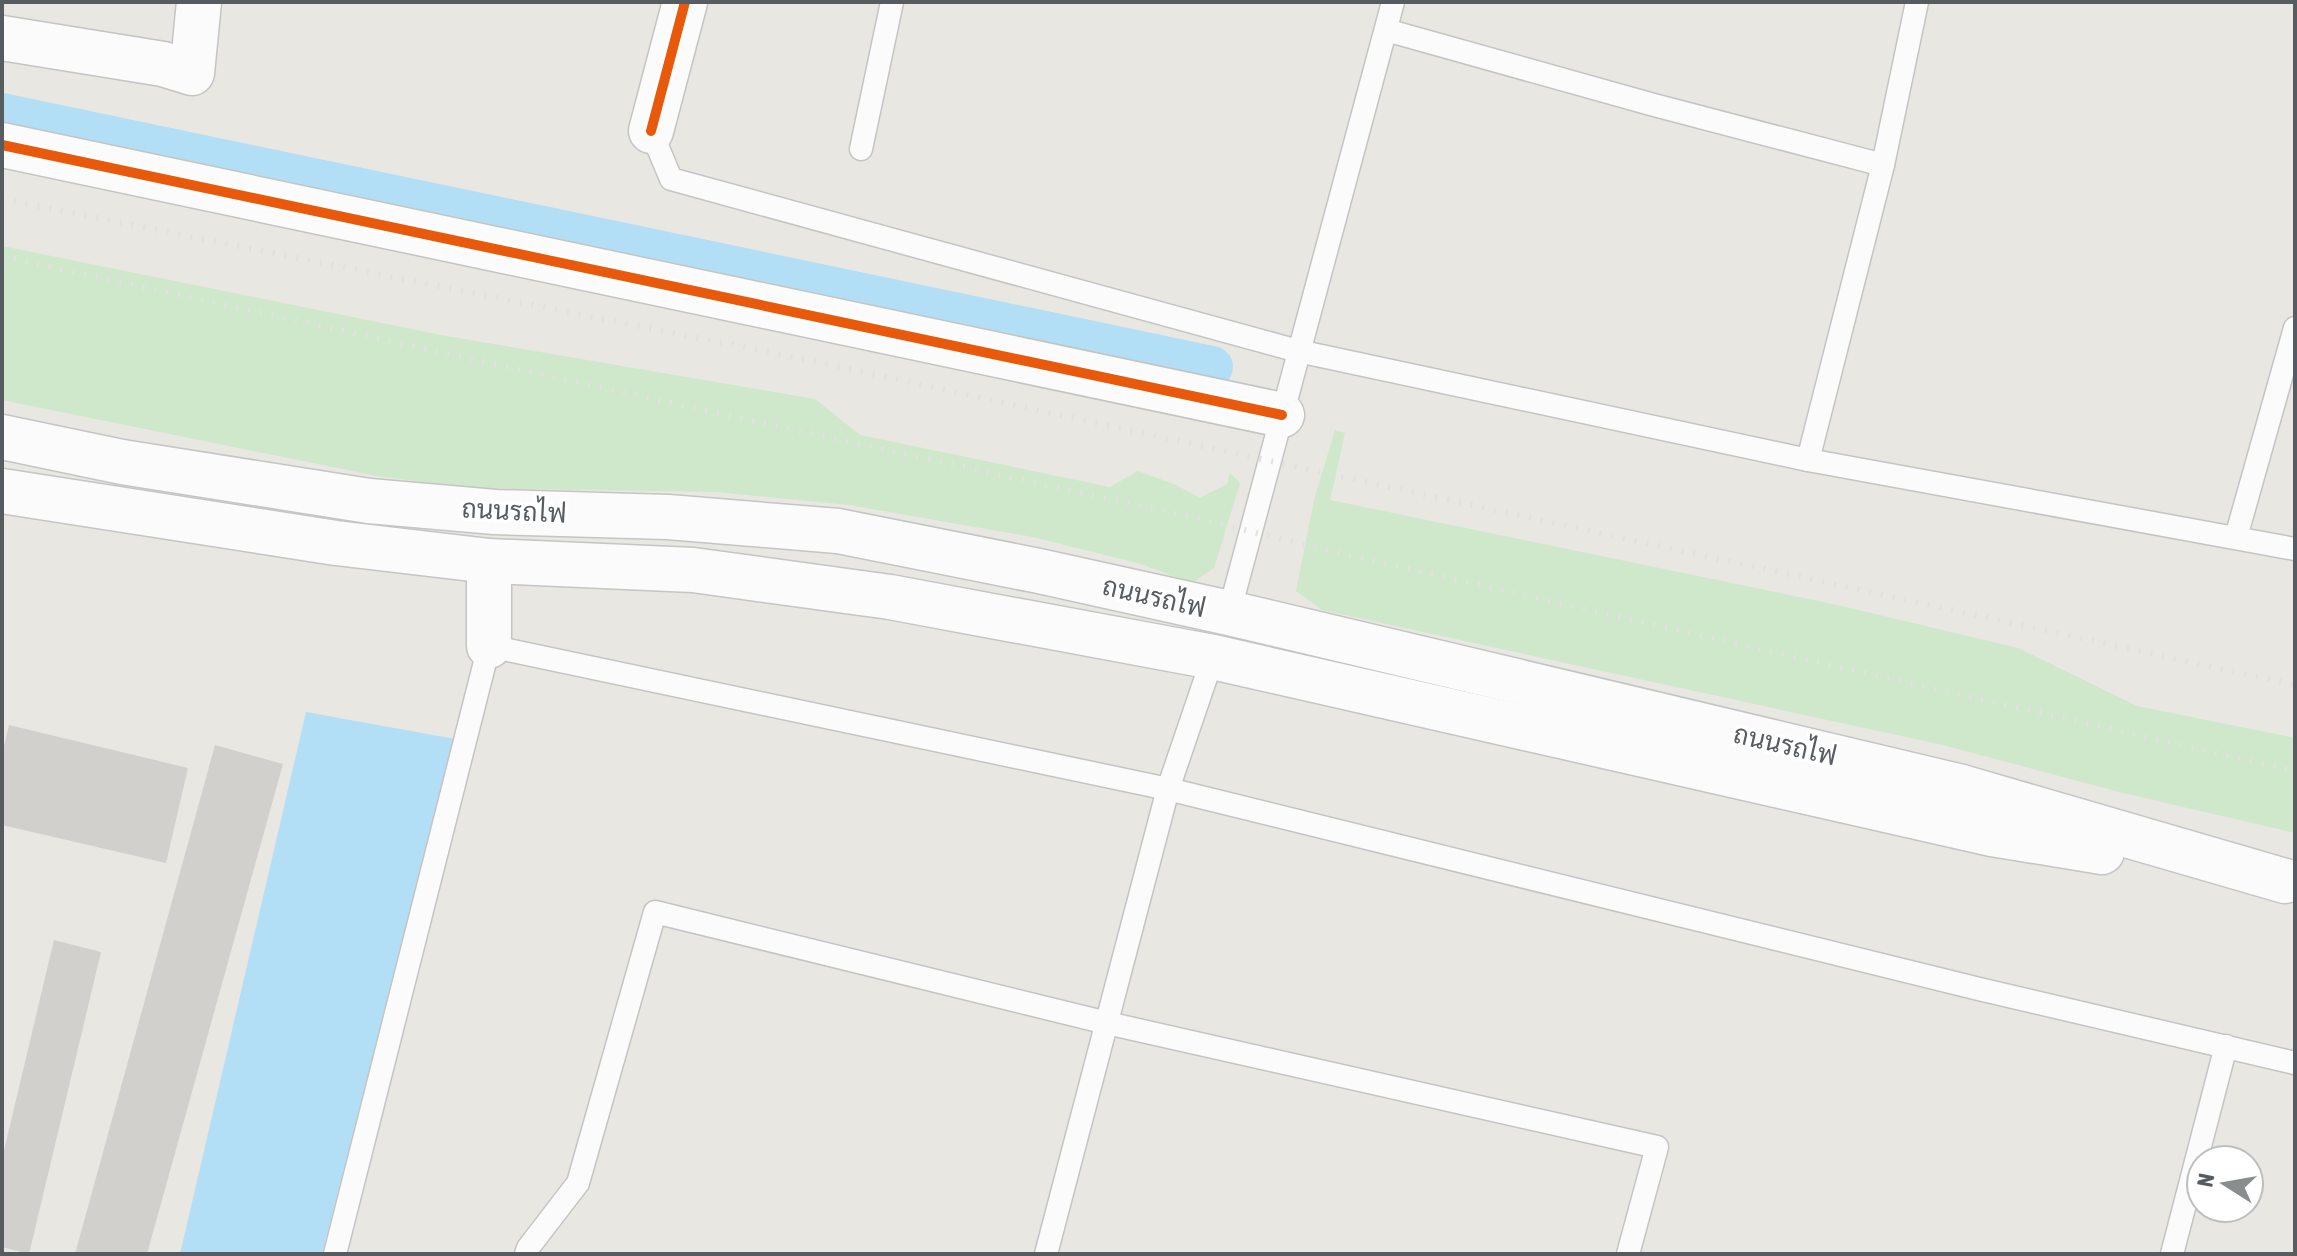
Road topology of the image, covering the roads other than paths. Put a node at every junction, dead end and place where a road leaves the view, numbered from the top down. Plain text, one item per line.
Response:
1 (199, 2) edge
2 (685, 2) edge
3 (892, 2) edge
4 (1393, 2) edge
5 (1917, 2) edge
6 (1386, 30) junction
7 (2, 38) edge
8 (651, 131) joint
9 (2, 145) edge
10 (861, 149) dead end
11 (1883, 165) junction
12 (2295, 328) edge
13 (1298, 351) junction
14 (1282, 415) junction
15 (2, 437) edge
16 (1808, 460) junction
17 (2, 491) edge
18 (2236, 537) junction
19 (2295, 549) edge
20 (489, 561) junction
21 (1229, 613) junction
22 (489, 646) junction
23 (1213, 657) junction
24 (1168, 789) junction
25 (2290, 882) edge
26 (1107, 1023) junction
27 (2226, 1046) junction
28 (2295, 1063) edge
29 (335, 1254) edge
30 (526, 1254) edge
31 (1046, 1254) edge
32 (1628, 1254) edge
33 (2172, 1254) edge

1 - 7 main road
2 - 8 main road
3 - 10 lane
4 - 6 lane
5 - 11 lane
6 - 11 lane
6 - 13 lane
8 - 13 lane
9 - 14 main road
11 - 16 lane
12 - 18 lane
13 - 14 lane
13 - 16 lane
14 - 21 lane
15 - 21 main road, ถนนรถไฟ
16 - 18 lane
17 - 20 main road, ถนนรถไฟ
18 - 19 lane
20 - 22 main road
20 - 23 main road, ถนนรถไฟ
21 - 25 main road, ถนนรถไฟ
22 - 24 lane
22 - 29 lane
23 - 24 lane
23 - 25 main road, ถนนรถไฟ
24 - 26 lane
24 - 27 lane
26 - 30 lane
26 - 31 lane
26 - 32 lane
27 - 28 lane
27 - 33 lane

